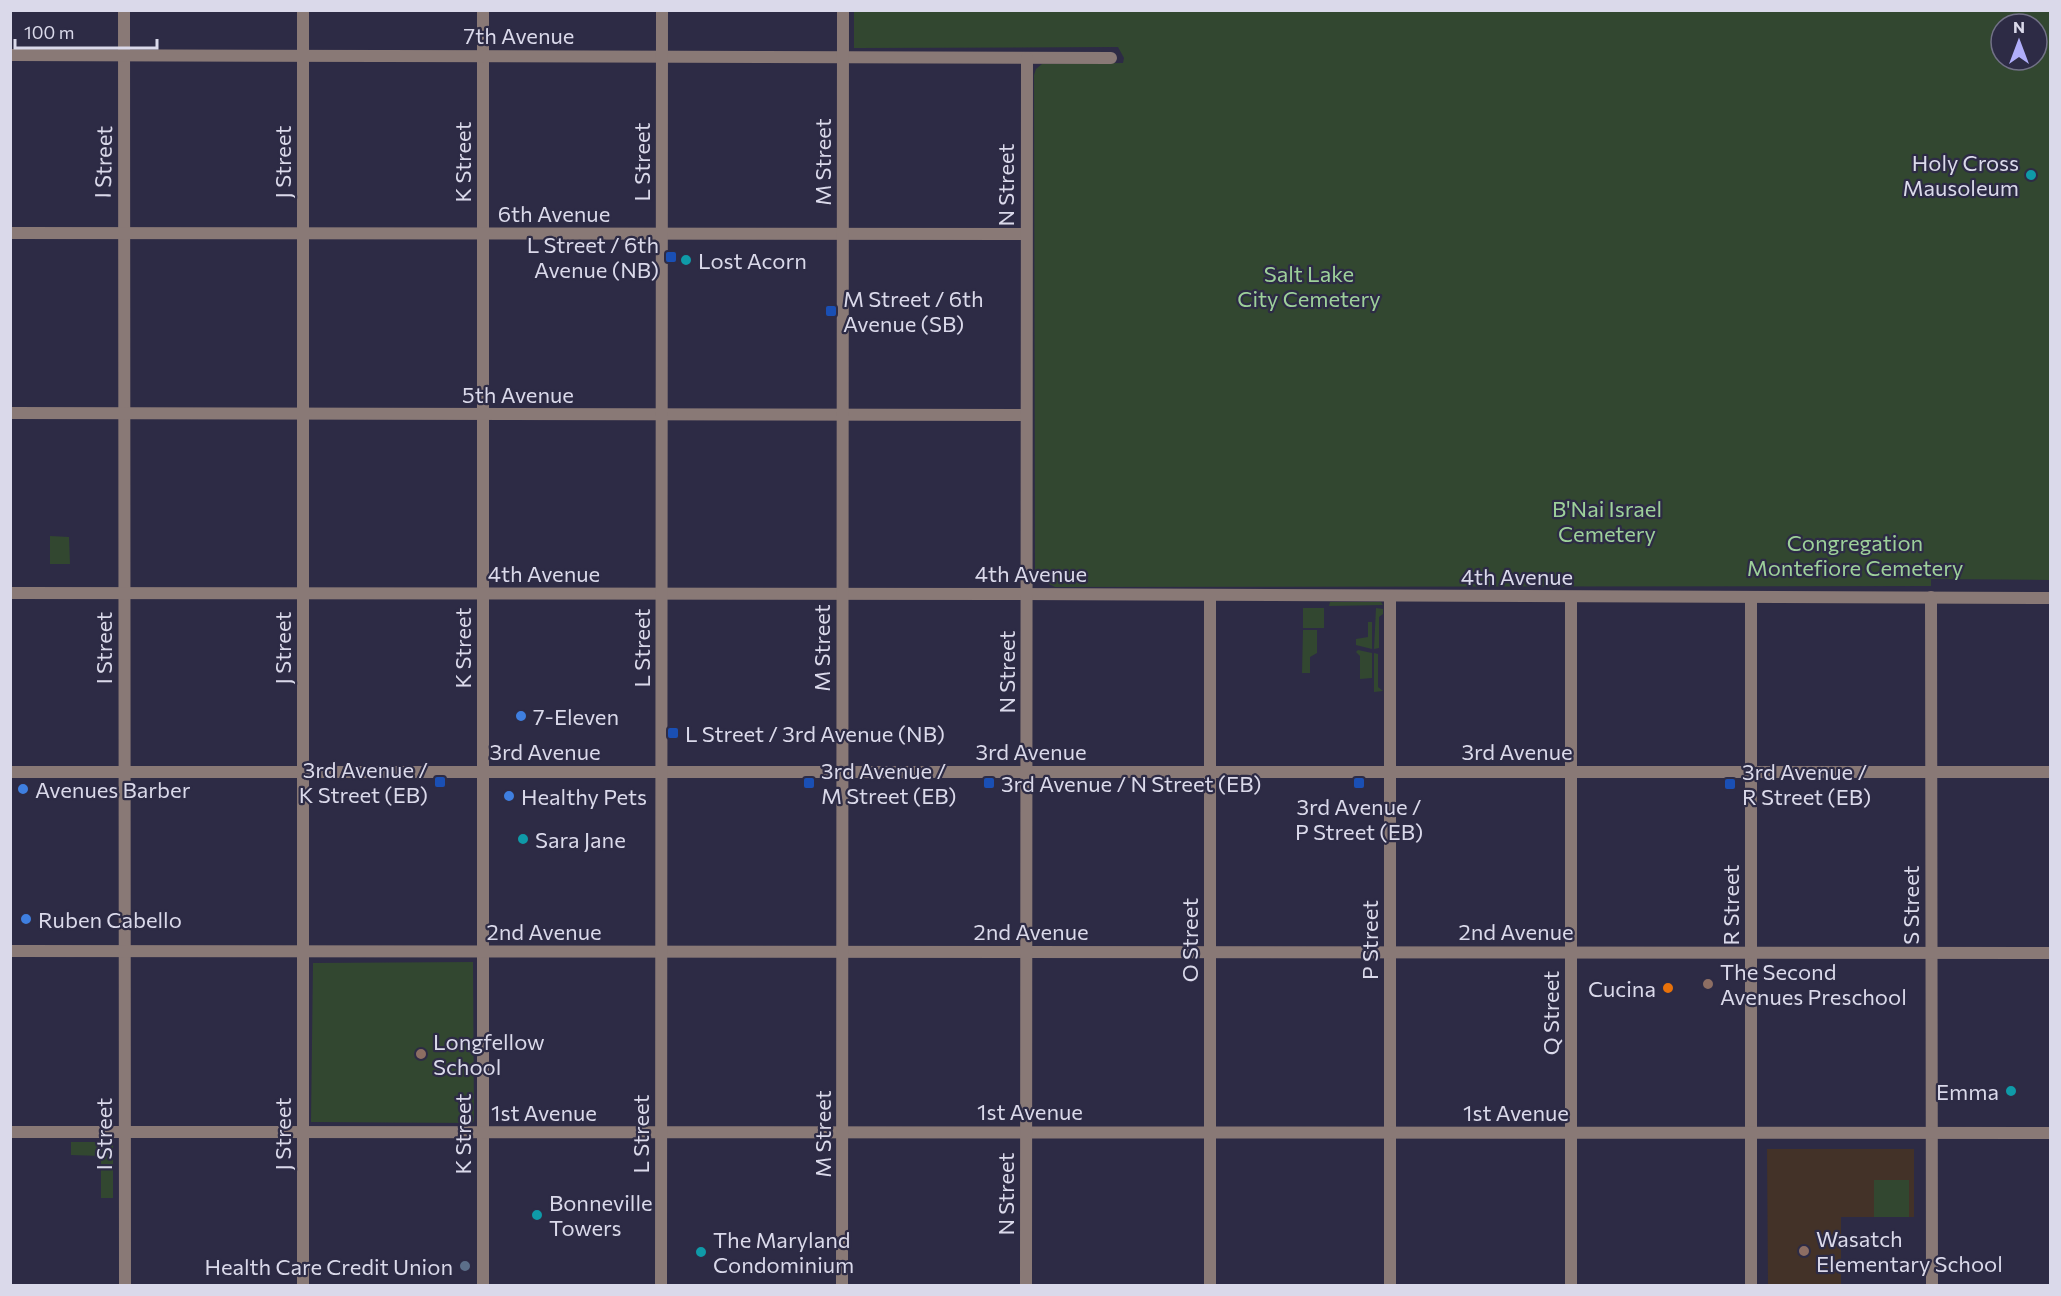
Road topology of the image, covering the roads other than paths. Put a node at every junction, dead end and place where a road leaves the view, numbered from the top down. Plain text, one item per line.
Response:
1 (124, 10) edge
2 (303, 10) edge
3 (483, 10) edge
4 (662, 10) edge
5 (843, 10) edge
6 (10, 55) edge
7 (123, 55) junction
8 (303, 56) junction
9 (483, 56) junction
10 (843, 56) junction
11 (662, 57) junction
12 (1027, 58) junction
13 (1112, 58) dead end
14 (10, 232) edge
15 (123, 233) junction
16 (303, 233) junction
17 (483, 234) junction
18 (662, 234) junction
19 (1025, 234) junction
20 (843, 235) junction
21 (10, 413) edge
22 (124, 414) junction
23 (303, 414) junction
24 (483, 415) junction
25 (842, 415) junction
26 (1026, 415) junction
27 (662, 416) junction
28 (10, 593) edge
29 (124, 593) junction
30 (303, 593) junction
31 (662, 593) junction
32 (483, 594) junction
33 (842, 594) junction
34 (1027, 594) junction
35 (1210, 595) junction
36 (1390, 596) junction
37 (1571, 597) junction
38 (1751, 597) junction
39 (1931, 597) junction
40 (2050, 598) edge
41 (10, 771) edge
42 (124, 771) junction
43 (303, 771) junction
44 (662, 771) junction
45 (483, 772) junction
46 (843, 772) junction
47 (1026, 772) junction
48 (1390, 772) junction
49 (1571, 772) junction
50 (1752, 772) junction
51 (1930, 772) junction
52 (2050, 772) edge
53 (1209, 773) junction
54 (10, 951) edge
55 (124, 951) junction
56 (303, 951) junction
57 (842, 951) junction
58 (483, 952) junction
59 (662, 952) junction
60 (1026, 952) junction
61 (1210, 952) junction
62 (1571, 952) junction
63 (1390, 953) junction
64 (1751, 953) junction
65 (1931, 953) junction
66 (2050, 953) edge
67 (10, 1132) edge
68 (124, 1132) junction
69 (303, 1132) junction
70 (843, 1132) junction
71 (1026, 1132) junction
72 (1210, 1132) junction
73 (1391, 1132) junction
74 (1571, 1132) junction
75 (1751, 1132) junction
76 (1931, 1132) junction
77 (483, 1133) junction
78 (661, 1133) junction
79 (2050, 1133) edge
80 (125, 1286) edge
81 (303, 1286) edge
82 (483, 1286) edge
83 (661, 1286) edge
84 (842, 1286) edge
85 (1026, 1286) edge
86 (1210, 1286) edge
87 (1390, 1286) edge
88 (1571, 1286) edge
89 (1751, 1286) edge
90 (1932, 1286) edge

1 - 7 street, I Street
2 - 8 street, J Street
3 - 9 street, K Street
4 - 11 street, L Street
5 - 10 street, M Street
6 - 7 street, 7th Avenue
7 - 8 street, 7th Avenue
7 - 15 street, I Street
8 - 9 street, 7th Avenue
8 - 16 street, J Street
9 - 11 street, 7th Avenue
9 - 17 street, K Street
10 - 11 street, 7th Avenue
10 - 12 street, 7th Avenue
10 - 20 street, M Street
11 - 18 street, L Street
12 - 13 street, 7th Avenue
12 - 19 street, N Street
14 - 15 street, 6th Avenue
15 - 16 street, 6th Avenue
15 - 22 street, I Street
16 - 17 street, 6th Avenue
16 - 23 street, J Street
17 - 18 street, 6th Avenue
17 - 24 street, K Street
18 - 20 street, 6th Avenue
18 - 27 street, L Street
19 - 20 street, 6th Avenue
19 - 26 street, N Street
20 - 25 street, M Street
21 - 22 street, 5th Avenue
22 - 23 street, 5th Avenue
22 - 29 street, I Street
23 - 24 street, 5th Avenue
23 - 30 street, J Street
24 - 27 street, 5th Avenue
24 - 32 street, K Street
25 - 26 street, 5th Avenue
25 - 27 street, 5th Avenue
25 - 33 street, M Street
26 - 34 street, N Street
27 - 31 street, L Street
28 - 29 street, 4th Avenue
29 - 30 street, 4th Avenue
29 - 42 street, I Street
30 - 32 street, 4th Avenue
30 - 43 street, J Street
31 - 32 street, 4th Avenue
31 - 33 street, 4th Avenue
31 - 44 street, L Street
32 - 45 street, K Street
33 - 34 street, 4th Avenue
33 - 46 street, M Street
34 - 35 street, 4th Avenue
34 - 47 street, N Street
35 - 36 street, 4th Avenue
35 - 53 street, O Street
36 - 37 street, 4th Avenue
36 - 48 street, P Street
37 - 38 street, 4th Avenue
37 - 49 street, Q Street
38 - 39 street, 4th Avenue
38 - 50 street, R Street
39 - 40 street, 4th Avenue
39 - 51 street, S Street
41 - 42 street, 3rd Avenue
42 - 43 street, 3rd Avenue
42 - 55 street, I Street
43 - 45 street, 3rd Avenue
43 - 56 street, J Street
44 - 45 street, 3rd Avenue
44 - 46 street, 3rd Avenue
44 - 59 street, L Street
45 - 58 street, K Street
46 - 47 street, 3rd Avenue
46 - 57 street, M Street
47 - 53 street, 3rd Avenue
47 - 60 street, N Street
48 - 49 street, 3rd Avenue
48 - 53 street, 3rd Avenue
48 - 63 street, P Street
49 - 50 street, 3rd Avenue
49 - 62 street, Q Street
50 - 51 street, 3rd Avenue
50 - 64 street, R Street
51 - 52 street, 3rd Avenue
51 - 65 street, S Street
53 - 61 street, O Street
54 - 55 street, 2nd Avenue
55 - 56 street, 2nd Avenue
55 - 68 street, I Street
56 - 58 street, 2nd Avenue
56 - 69 street, J Street
57 - 59 street, 2nd Avenue
57 - 60 street, 2nd Avenue
57 - 70 street, M Street
58 - 59 street, 2nd Avenue
58 - 77 street, K Street
59 - 78 street, L Street
60 - 61 street, 2nd Avenue
60 - 71 street, N Street
61 - 63 street, 2nd Avenue
61 - 72 street, O Street
62 - 63 street, 2nd Avenue
62 - 64 street, 2nd Avenue
62 - 74 street, Q Street
63 - 73 street, P Street
64 - 65 street, 2nd Avenue
64 - 75 street, R Street
65 - 66 street, 2nd Avenue
65 - 76 street, S Street
67 - 68 street, 1st Avenue
68 - 69 street, 1st Avenue
68 - 80 street, I Street
69 - 77 street, 1st Avenue
69 - 81 street, J Street
70 - 71 street, 1st Avenue
70 - 78 street, 1st Avenue
70 - 84 street, M Street
71 - 72 street, 1st Avenue
71 - 85 street, N Street
72 - 73 street, 1st Avenue
72 - 86 street, O Street
73 - 74 street, 1st Avenue
73 - 87 street, P Street
74 - 75 street, 1st Avenue
74 - 88 street, Q Street
75 - 76 street, 1st Avenue
75 - 89 street, R Street
76 - 79 street, 1st Avenue
76 - 90 street, S Street
77 - 78 street, 1st Avenue
77 - 82 street, K Street
78 - 83 street, L Street

